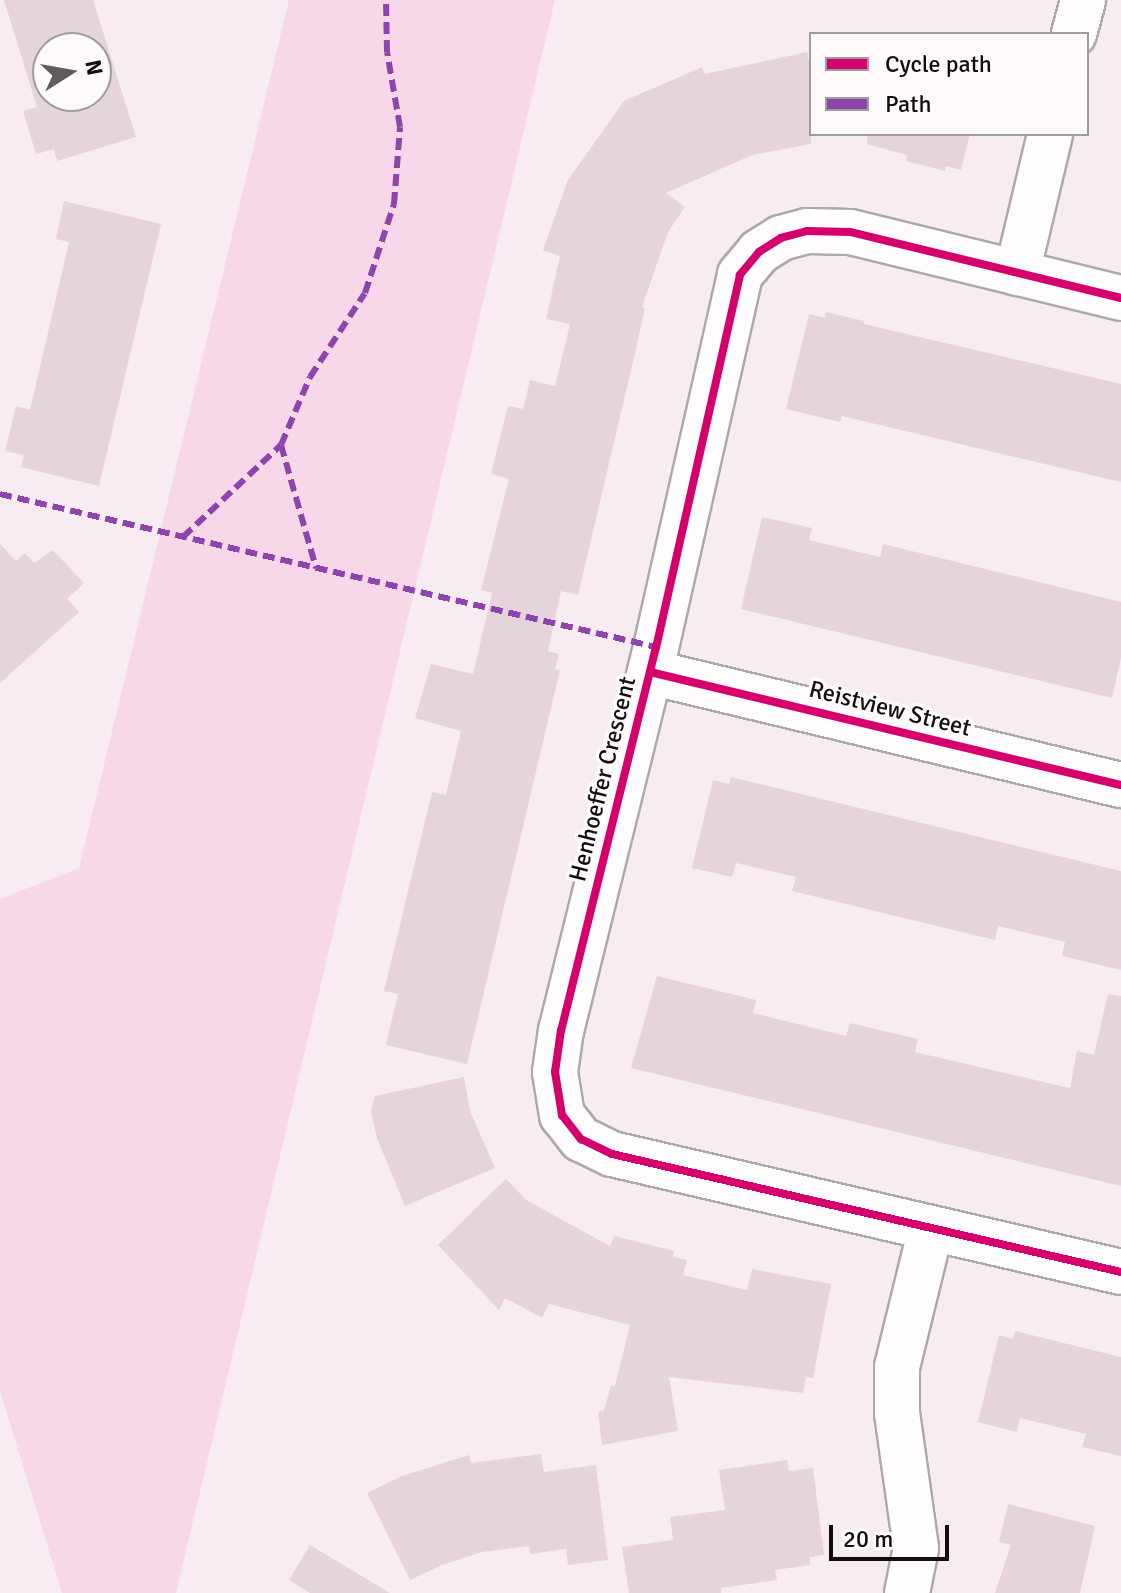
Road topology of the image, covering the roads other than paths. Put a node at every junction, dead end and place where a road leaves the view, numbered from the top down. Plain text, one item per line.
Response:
1 (1083, 0) edge
2 (1075, 32) edge
3 (1050, 136) edge
4 (1017, 273) junction
5 (1121, 298) edge
6 (650, 672) junction
7 (1121, 785) edge
8 (931, 1229) junction
9 (1121, 1272) edge
10 (907, 1593) edge

1 - 2 street
3 - 4 street
4 - 5 street, Henhoeffer Crescent
4 - 6 street, Henhoeffer Crescent
6 - 7 street, Reistview Street
6 - 8 street, Henhoeffer Crescent
8 - 9 street, Henhoeffer Crescent
8 - 10 street

